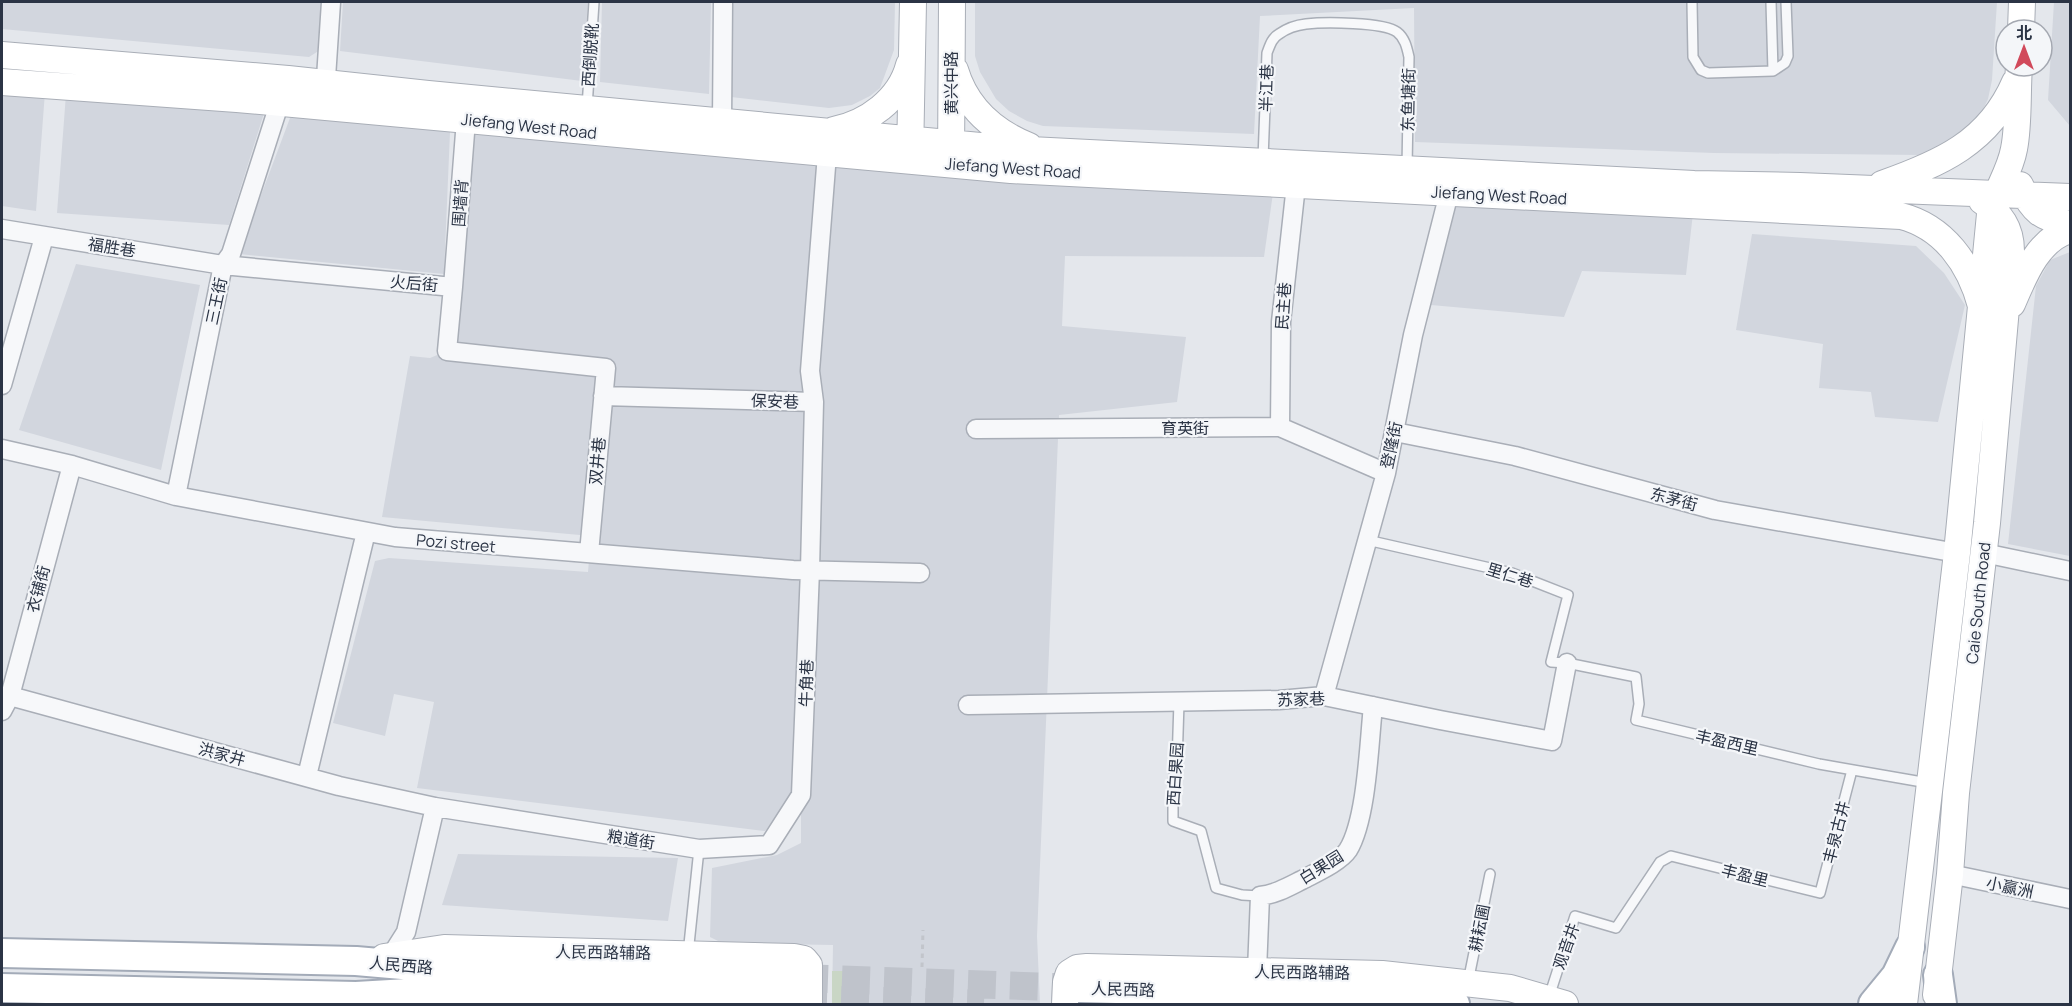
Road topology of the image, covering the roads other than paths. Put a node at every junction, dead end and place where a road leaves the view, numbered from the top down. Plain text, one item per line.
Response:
1 (331, 2) edge
2 (594, 2) edge
3 (723, 2) edge
4 (913, 2) edge
5 (952, 2) edge
6 (1692, 2) edge
7 (1771, 2) edge
8 (1786, 2) edge
9 (2022, 2) edge
10 (2021, 18) edge
11 (1398, 33) joint
12 (912, 54) junction
13 (2, 55) edge
14 (952, 56) junction
15 (1773, 71) junction
16 (2014, 78) edge
17 (2018, 78) edge
18 (2, 82) edge
19 (284, 91) junction
20 (325, 95) junction
21 (587, 108) junction
22 (466, 120) junction
23 (722, 121) junction
24 (825, 143) junction
25 (2014, 149) junction
26 (910, 150) junction
27 (1047, 151) junction
28 (951, 154) junction
29 (1263, 161) junction
30 (1407, 170) junction
31 (1296, 184) junction
32 (1868, 188) junction
33 (1967, 192) joint
34 (1449, 193) junction
35 (2025, 195) junction
36 (2070, 197) edge
37 (1994, 200) junction
38 (2070, 224) edge
39 (2, 229) edge
40 (2070, 230) edge
41 (44, 237) junction
42 (223, 265) junction
43 (453, 287) junction
44 (1981, 306) junction
45 (2005, 321) junction
46 (606, 368) joint
47 (2, 385) edge
48 (603, 396) junction
49 (814, 402) junction
50 (1280, 427) junction
51 (976, 429) dead end
52 (1395, 432) junction
53 (2, 449) edge
54 (72, 465) junction
55 (1386, 473) junction
56 (176, 496) junction
57 (366, 532) junction
58 (1367, 540) junction
59 (1957, 553) junction
60 (1983, 553) junction
61 (590, 554) junction
62 (810, 570) junction
63 (2070, 571) edge
64 (920, 573) dead end
65 (1567, 663) junction
66 (1324, 696) junction
67 (1179, 702) junction
68 (6, 704) edge
69 (968, 705) dead end
70 (1372, 706) junction
71 (1852, 770) junction
72 (307, 776) junction
73 (1930, 784) junction
74 (801, 795) joint
75 (435, 807) junction
76 (699, 849) junction
77 (1671, 856) joint
78 (1490, 874) dead end
79 (1950, 874) junction
80 (1820, 893) joint
81 (1260, 896) junction
82 (2070, 899) edge
83 (1910, 947) junction
84 (2, 952) edge
85 (687, 954) junction
86 (369, 959) junction
87 (1257, 971) junction
88 (1938, 975) junction
89 (2, 988) edge
90 (1462, 993) edge
91 (803, 994) edge
92 (356, 996) junction
93 (1072, 996) edge
94 (1557, 1002) edge
95 (397, 1005) edge
96 (1873, 1005) edge
97 (1904, 1005) edge
98 (1935, 1005) edge
99 (1942, 1005) edge

1 - 20 street
2 - 21 lane, 西倒脱靴
3 - 23 street
4 - 12 main road
5 - 14 main road, 黄兴中路
6 - 15 lane
7 - 15 lane
8 - 15 lane
9 - 10 main road
11 - 29 lane, 半江巷
11 - 30 lane, 东鱼塘街
12 - 24 main road
12 - 26 main road
13 - 19 main road, Jiefang West Road
14 - 27 main road
14 - 28 main road, 黄兴中路
16 - 32 main road
17 - 25 main road
18 - 19 main road, Jiefang West Road
19 - 20 main road, Jiefang West Road
19 - 42 street, 三王街
20 - 21 main road, Jiefang West Road
20 - 22 main road, Jiefang West Road
21 - 23 main road, Jiefang West Road
22 - 24 main road, Jiefang West Road
22 - 43 street, 围墙背
23 - 24 main road, Jiefang West Road
24 - 26 main road, Jiefang West Road
24 - 49 street
25 - 35 main road
25 - 37 main road
26 - 28 main road, Jiefang West Road
27 - 28 main road, Jiefang West Road
27 - 29 main road, Jiefang West Road
28 - 31 main road, Jiefang West Road
29 - 30 main road, Jiefang West Road
30 - 32 main road, Jiefang West Road
31 - 34 main road, Jiefang West Road
31 - 50 street, 民主巷
32 - 33 main road, Jiefang West Road
33 - 37 main road, Caie South Road
34 - 44 main road, Jiefang West Road
34 - 52 street, 登隆街
35 - 36 main road
35 - 37 main road
35 - 38 main road
37 - 44 main road, Caie South Road
37 - 45 main road, Caie South Road
39 - 41 street, 福胜巷
40 - 45 main road
41 - 42 street, 福胜巷
41 - 47 street
42 - 43 street, 火后街
42 - 56 street, 三王街
43 - 46 street, 火后街
44 - 59 main road, Caie South Road
45 - 60 main road, Caie South Road
46 - 48 street, 双井巷
48 - 49 street, 保安巷
48 - 61 street, 双井巷
49 - 62 street, 保安巷
50 - 51 street, 育英街
50 - 55 street, 育英街
52 - 55 street, 登隆街
52 - 59 street, 东茅街
53 - 54 street, Pozi street
54 - 56 street, Pozi street
54 - 68 street, 衣铺街
55 - 58 street, 登隆街
56 - 57 street, Pozi street
57 - 61 street, Pozi street
57 - 72 street
58 - 65 lane, 里仁巷
58 - 66 street, 登隆街
59 - 73 main road, Caie South Road
60 - 63 street
60 - 79 main road, Caie South Road
61 - 62 street, Pozi street
62 - 64 street, Pozi street
62 - 74 street, 牛角巷
65 - 70 street, 苏家巷
65 - 71 lane, 丰盈西里
66 - 67 street, 苏家巷
66 - 70 street, 苏家巷
67 - 69 street, 苏家巷
67 - 81 lane, 西白果园
68 - 72 street, 洪家井
70 - 81 street, 白果园
71 - 73 lane, 丰盈西里
71 - 80 lane, 丰泉古井
72 - 75 street, 洪家井
73 - 83 main road, Caie South Road
74 - 76 street, 粮道街
75 - 76 street, 粮道街
75 - 86 street
76 - 85 lane
77 - 80 lane, 丰盈里
77 - 94 lane, 观音井
78 - 90 lane, 耕耘圃
79 - 82 street, 小赢洲
79 - 88 main road, Caie South Road
81 - 87 street
83 - 96 main road
83 - 97 main road, Caie South Road
84 - 86 main road, 人民西路
85 - 86 main road, 人民西路辅路
85 - 91 main road, 人民西路辅路
86 - 91 main road, 人民西路
87 - 90 main road, 人民西路辅路
87 - 93 main road, 人民西路辅路
88 - 98 main road, Caie South Road
88 - 99 main road
89 - 92 main road, 人民西路
90 - 93 main road, 人民西路
90 - 94 main road, 人民西路辅路
91 - 92 main road, 人民西路
92 - 95 main road

